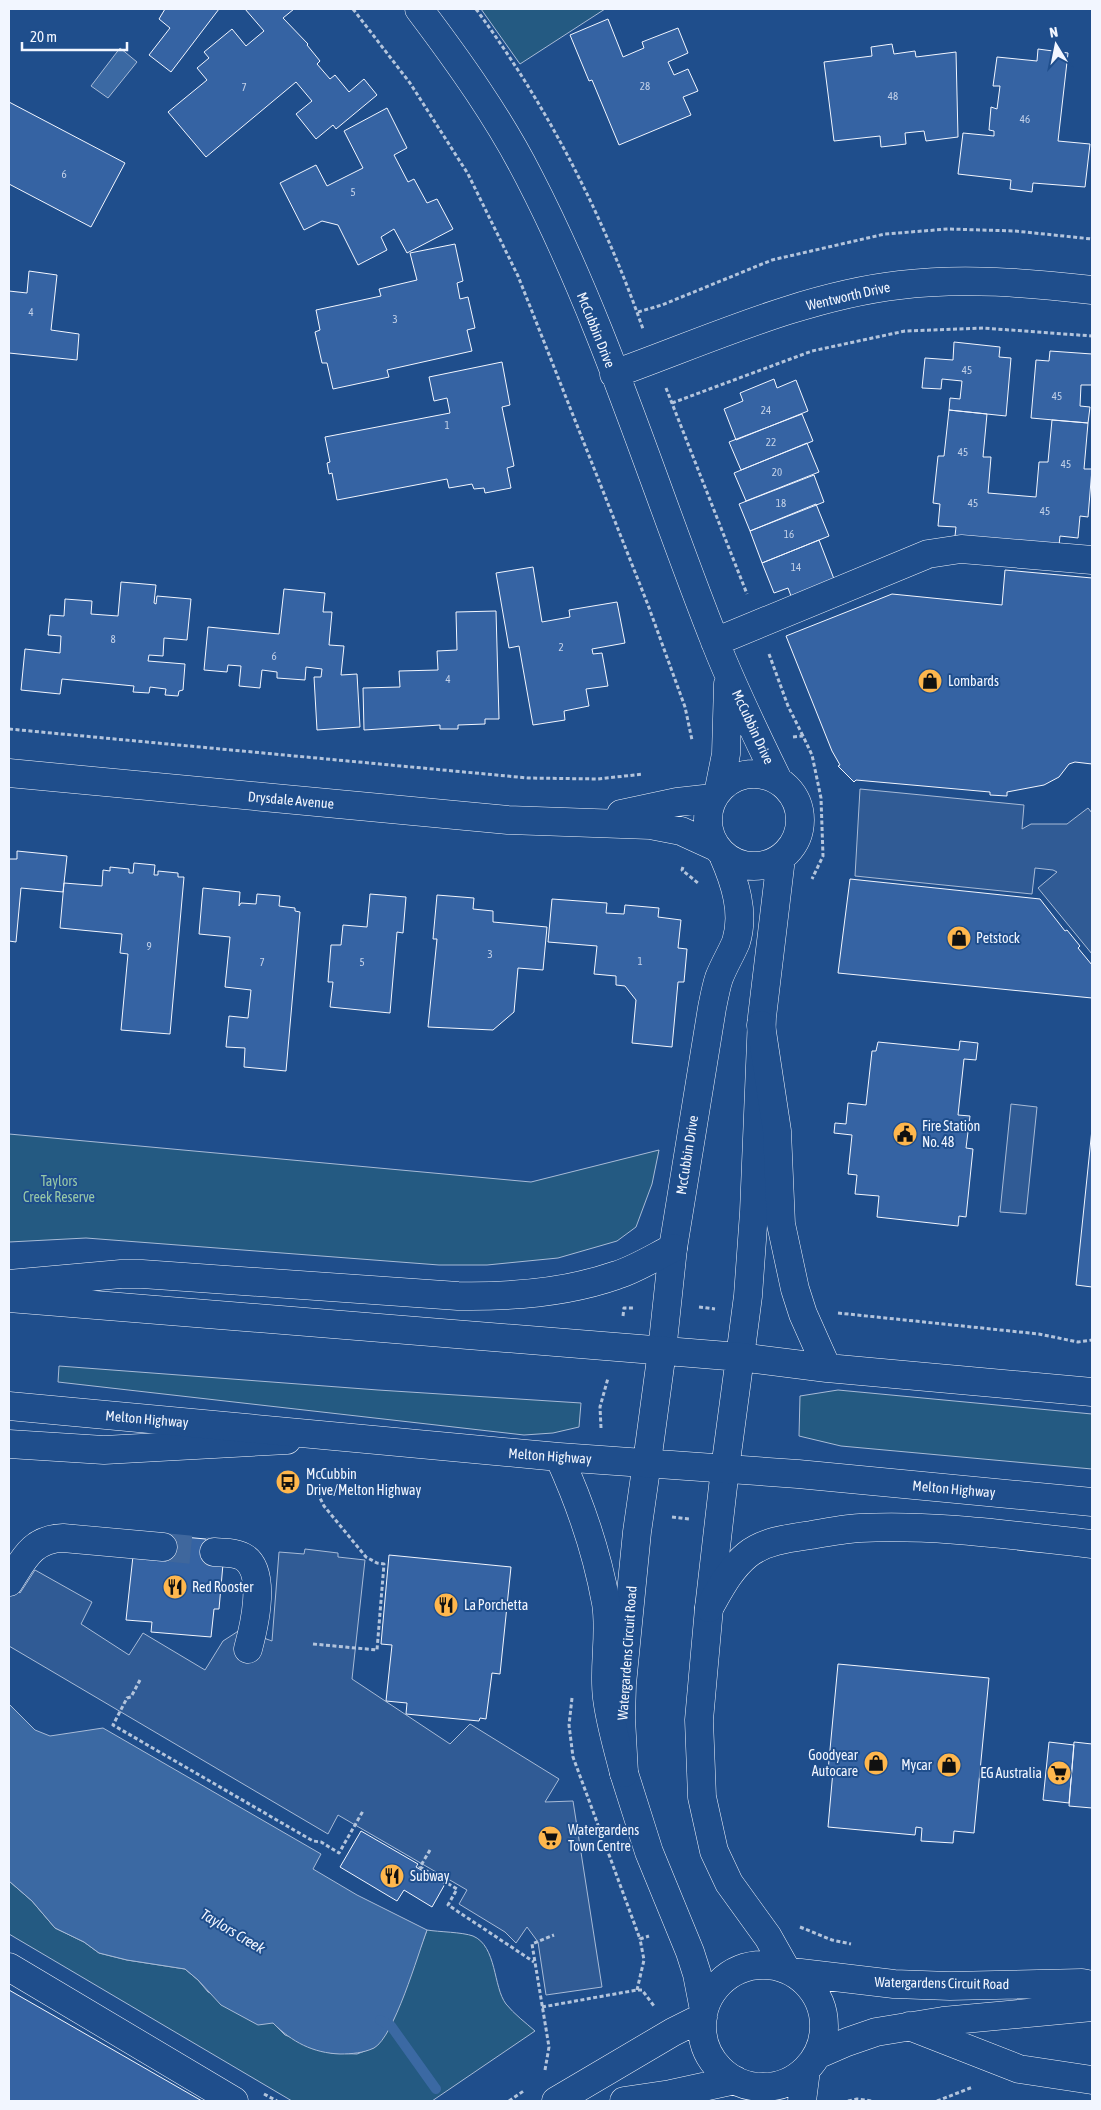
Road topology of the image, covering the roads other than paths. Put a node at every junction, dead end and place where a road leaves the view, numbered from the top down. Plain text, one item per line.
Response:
1 (419, 9) edge
2 (1092, 290) edge
3 (614, 374) junction
4 (1092, 560) edge
5 (715, 642) junction
6 (728, 674) junction
7 (9, 773) edge
8 (778, 780) junction
9 (716, 793) junction
10 (573, 822) junction
11 (720, 851) junction
12 (781, 858) junction
13 (761, 1025) junction
14 (673, 1248) junction
15 (9, 1284) edge
16 (9, 1298) edge
17 (662, 1351) junction
18 (740, 1358) junction
19 (826, 1368) junction
20 (1092, 1382) edge
21 (1049, 1388) junction
22 (1092, 1392) edge
23 (9, 1406) edge
24 (339, 1437) junction
25 (9, 1444) edge
26 (558, 1457) junction
27 (647, 1462) junction
28 (726, 1469) junction
29 (1092, 1502) edge
30 (1092, 1544) edge
31 (163, 1547) tunnel mouth
32 (214, 1552) tunnel mouth
33 (9, 1582) edge
34 (709, 1608) junction
35 (248, 1649) dead end
36 (624, 1773) junction
37 (9, 1967) edge
38 (789, 1970) junction
39 (1092, 1985) edge
40 (1092, 2006) edge
41 (703, 2014) junction
42 (909, 2026) junction
43 (812, 2063) junction
44 (1092, 2080) edge
45 (744, 2089) edge
46 (592, 2093) edge
47 (663, 2098) edge
48 (234, 2101) edge
49 (556, 2101) edge
50 (624, 2101) edge
51 (802, 2101) edge

1 - 3 main road, McCubbin Drive
2 - 3 main road, Wentworth Drive
3 - 5 main road, McCubbin Drive
4 - 5 main road
5 - 6 main road, McCubbin Drive
6 - 8 main road, McCubbin Drive
6 - 9 main road, McCubbin Drive
7 - 10 main road, Drysdale Avenue
8 - 9 main road
8 - 12 main road
9 - 10 main road, Drysdale Avenue
9 - 11 main road
10 - 11 main road, Drysdale Avenue
11 - 12 main road
11 - 14 main road, McCubbin Drive
12 - 13 main road
13 - 18 main road
13 - 19 main road
14 - 15 main road
14 - 17 main road, McCubbin Drive
16 - 17 main road
17 - 18 main road
17 - 27 main road, McCubbin Drive
18 - 19 main road
18 - 28 main road
19 - 21 main road
20 - 21 main road
21 - 22 main road
23 - 24 main road, Melton Highway
24 - 25 main road
24 - 26 main road, Melton Highway
26 - 27 main road, Melton Highway
26 - 36 main road
27 - 28 main road, Melton Highway
27 - 36 main road, Watergardens Circuit Road
28 - 29 main road, Melton Highway
28 - 34 main road
30 - 34 main road
31 - 33 main road
32 - 35 main road
34 - 38 main road
36 - 41 main road, Watergardens Circuit Road
37 - 48 main road
38 - 39 main road, Watergardens Circuit Road
38 - 41 main road
38 - 43 main road
40 - 42 main road
41 - 45 main road
41 - 46 main road
42 - 43 main road
42 - 44 main road
43 - 45 main road
43 - 51 main road
45 - 47 main road
46 - 49 main road
47 - 50 main road

